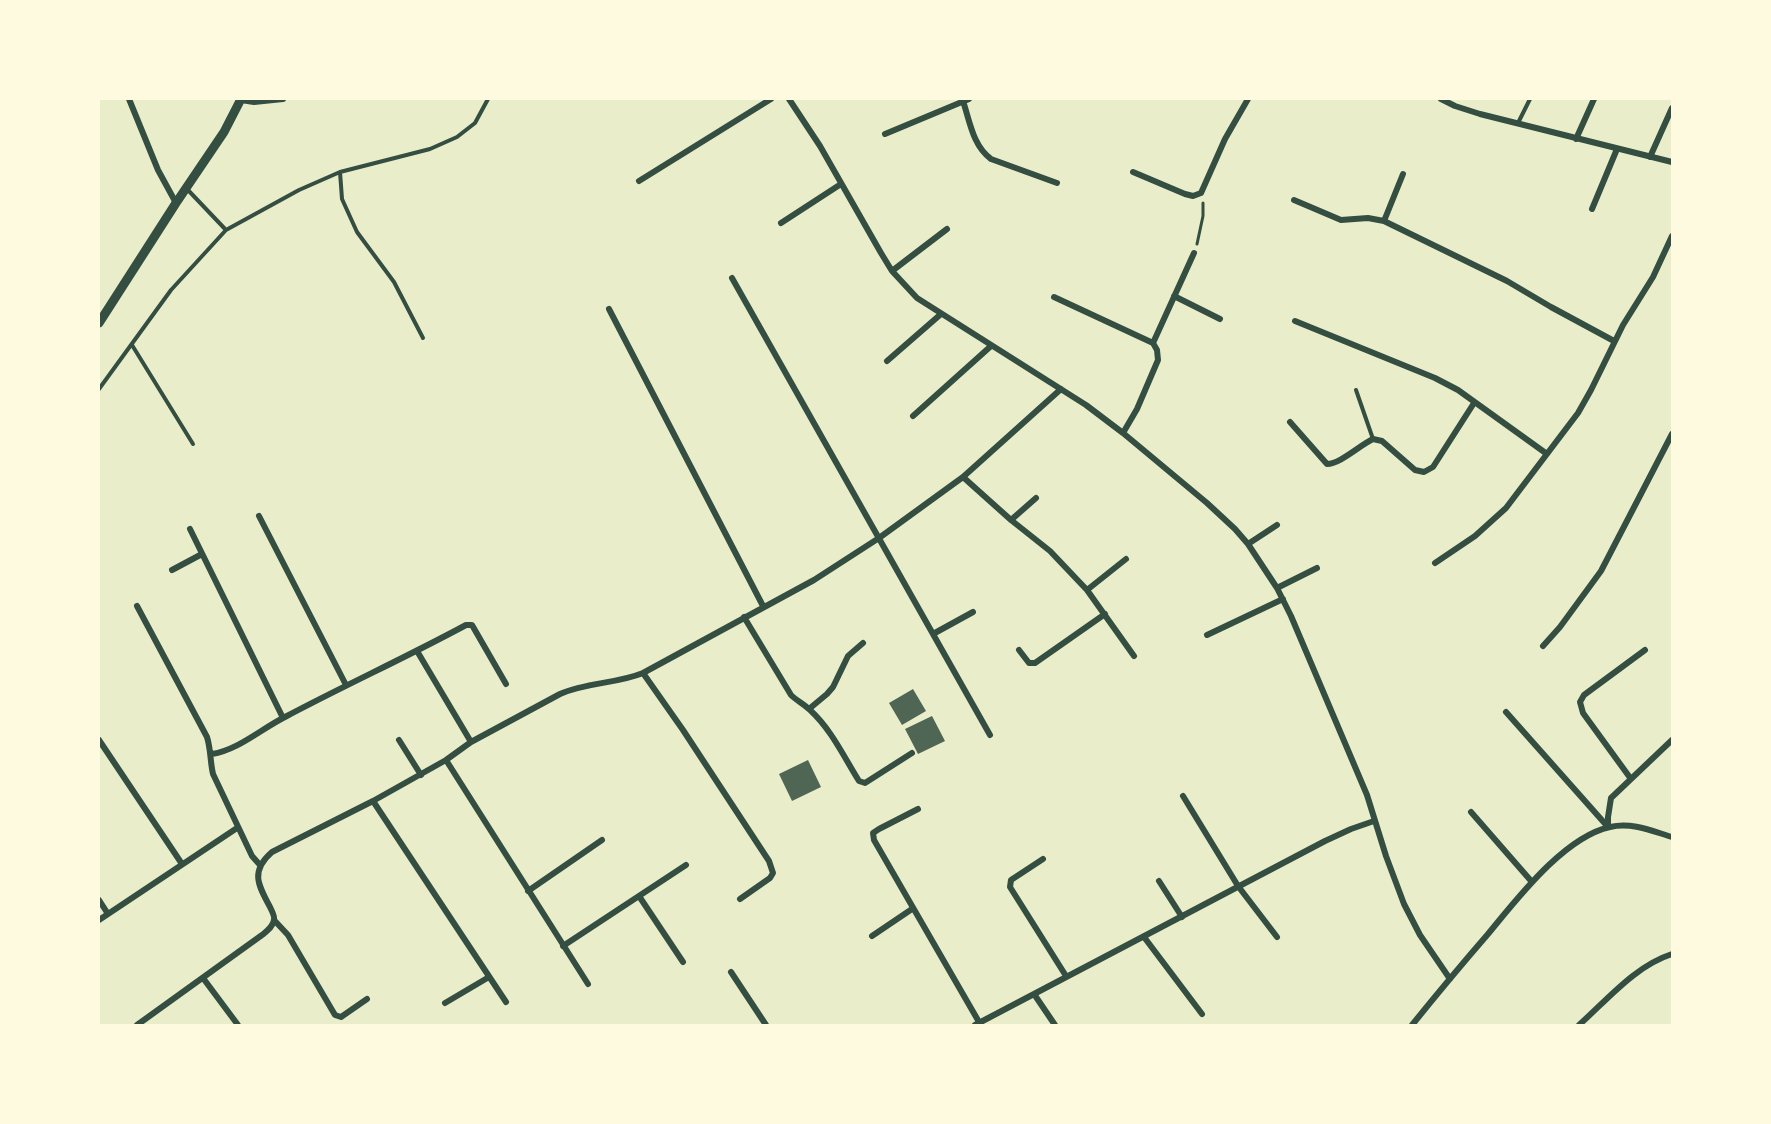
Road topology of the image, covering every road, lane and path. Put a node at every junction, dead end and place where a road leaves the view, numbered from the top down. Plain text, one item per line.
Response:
1 (129, 99) edge
2 (241, 99) edge
3 (283, 99) edge
4 (488, 99) edge
5 (771, 99) edge
6 (789, 99) edge
7 (1248, 99) edge
8 (1441, 99) edge
9 (1530, 99) edge
10 (1594, 99) edge
11 (966, 100) edge
12 (1672, 108) edge
13 (1518, 124) junction
14 (885, 134) dead end
15 (1576, 139) junction
16 (1617, 149) junction
17 (1650, 157) junction
18 (1672, 162) edge
19 (340, 172) junction
20 (1133, 172) dead end
21 (1403, 174) dead end
22 (639, 181) dead end
23 (1057, 183) dead end
24 (842, 184) junction
25 (186, 188) junction
26 (1201, 193) junction
27 (1294, 200) dead end
28 (176, 203) junction
29 (1592, 209) dead end
30 (1384, 221) junction
31 (781, 223) dead end
32 (947, 229) dead end
33 (226, 230) junction
34 (1672, 236) edge
35 (1194, 253) joint
36 (892, 271) junction
37 (732, 278) dead end
38 (1174, 296) junction
39 (1054, 297) dead end
40 (609, 309) dead end
41 (941, 315) junction
42 (1220, 319) dead end
43 (1295, 321) dead end
44 (99, 323) edge
45 (423, 338) dead end
46 (1614, 341) junction
47 (1152, 343) junction
48 (132, 345) junction
49 (991, 346) junction
50 (887, 361) dead end
51 (99, 389) edge
52 (1061, 389) junction
53 (1356, 390) dead end
54 (1474, 403) junction
55 (913, 416) dead end
56 (1290, 422) dead end
57 (1123, 433) junction
58 (1672, 434) edge
59 (1373, 439) junction
60 (193, 444) dead end
61 (1547, 454) junction
62 (963, 477) junction
63 (1036, 498) dead end
64 (259, 516) dead end
65 (1011, 520) junction
66 (1277, 525) dead end
67 (190, 529) dead end
68 (879, 538) junction
69 (1248, 544) junction
70 (202, 554) junction
71 (1126, 559) dead end
72 (1435, 563) dead end
73 (1317, 567) dead end
74 (172, 570) dead end
75 (1277, 588) junction
76 (1087, 590) junction
77 (1283, 599) junction
78 (137, 606) dead end
79 (763, 606) junction
80 (973, 612) dead end
81 (1105, 614) junction
82 (744, 617) junction
83 (933, 634) junction
84 (1208, 635) dead end
85 (863, 643) dead end
86 (1544, 646) dead end
87 (1018, 650) dead end
88 (1645, 650) dead end
89 (417, 651) junction
90 (1134, 656) dead end
91 (644, 673) junction
92 (506, 684) dead end
93 (346, 686) junction
94 (809, 709) junction
95 (1506, 712) dead end
96 (283, 718) junction
97 (990, 735) dead end
98 (99, 740) edge
99 (399, 740) dead end
100 (1672, 740) edge
101 (471, 742) junction
102 (912, 753) dead end
103 (212, 754) junction
104 (446, 760) junction
105 (421, 775) junction
106 (1631, 779) junction
107 (1183, 796) dead end
108 (373, 801) junction
109 (918, 809) dead end
110 (1471, 812) dead end
111 (1374, 821) junction
112 (1608, 827) junction
113 (237, 828) junction
114 (1672, 837) edge
115 (602, 840) dead end
116 (1043, 859) dead end
117 (182, 864) junction
118 (686, 865) dead end
119 (260, 866) junction
120 (1159, 881) dead end
121 (1532, 882) junction
122 (1238, 886) junction
123 (528, 891) junction
124 (639, 896) junction
125 (740, 899) dead end
126 (99, 900) edge
127 (912, 909) junction
128 (108, 914) junction
129 (1182, 917) junction
130 (99, 920) edge
131 (274, 920) junction
132 (872, 936) dead end
133 (1144, 937) junction
134 (1277, 937) dead end
135 (563, 946) junction
136 (1672, 954) edge
137 (683, 962) dead end
138 (731, 972) dead end
139 (1066, 976) junction
140 (489, 977) junction
141 (203, 978) junction
142 (1450, 979) junction
143 (588, 984) dead end
144 (1034, 994) junction
145 (367, 999) dead end
146 (506, 1002) dead end
147 (445, 1003) dead end
148 (1202, 1014) dead end
149 (977, 1024) edge
150 (137, 1025) edge
151 (238, 1025) edge
152 (766, 1025) edge
153 (1055, 1025) edge
154 (1412, 1025) edge
155 (1579, 1025) edge

1 - 28 street
2 - 3 street
2 - 25 street
4 - 19 lane
5 - 22 street
6 - 24 street
7 - 26 street
8 - 13 street
9 - 13 lane
10 - 15 street
11 - 14 street
11 - 23 street
12 - 17 street
13 - 15 street
15 - 16 street
16 - 17 street
16 - 29 street
17 - 18 street
19 - 33 lane
19 - 45 lane
20 - 26 street
21 - 30 street
24 - 31 street
24 - 36 street
25 - 28 street
25 - 33 lane
26 - 35 path
27 - 30 street
28 - 44 street
30 - 46 street
32 - 36 street
33 - 48 lane
34 - 46 street
35 - 38 street
36 - 41 street
37 - 68 street
38 - 42 street
38 - 47 street
39 - 47 street
40 - 79 street
41 - 49 street
41 - 50 street
43 - 54 street
46 - 61 street
47 - 57 street
48 - 51 lane
48 - 60 lane
49 - 52 street
49 - 55 street
52 - 57 street
52 - 62 street
53 - 59 lane
54 - 59 street
54 - 61 street
56 - 59 street
57 - 69 street
58 - 86 street
61 - 72 street
62 - 65 street
62 - 68 street
63 - 65 street
64 - 93 street
65 - 76 street
66 - 69 street
67 - 70 street
68 - 79 street
68 - 83 street
69 - 75 street
70 - 74 street
70 - 96 street
71 - 76 street
73 - 75 street
75 - 77 street
76 - 81 street
77 - 84 street
77 - 111 street
78 - 103 street
79 - 82 street
80 - 83 street
81 - 87 street
81 - 90 street
82 - 91 street
82 - 94 street
83 - 97 street
85 - 94 street
88 - 106 street
89 - 92 street
89 - 93 street
89 - 101 street
91 - 101 street
91 - 125 street
93 - 96 street
94 - 102 street
95 - 112 street
96 - 103 street
98 - 117 street
99 - 105 street
100 - 106 street
101 - 104 street
103 - 113 street
104 - 105 street
104 - 123 street
105 - 108 street
106 - 112 street
107 - 122 street
108 - 119 street
108 - 140 street
109 - 127 street
110 - 121 street
111 - 122 street
111 - 142 street
112 - 114 street
112 - 121 street
113 - 117 street
113 - 119 street
115 - 123 street
116 - 139 street
117 - 128 street
118 - 124 street
119 - 131 street
120 - 129 street
121 - 142 street
122 - 129 street
122 - 134 street
123 - 135 street
124 - 135 street
124 - 137 street
126 - 128 street
127 - 132 street
127 - 149 street
128 - 130 street
129 - 133 street
131 - 141 street
131 - 145 street
133 - 139 street
133 - 148 street
135 - 143 street
136 - 155 street
138 - 152 street
139 - 144 street
140 - 146 street
140 - 147 street
141 - 150 street
141 - 151 street
142 - 154 street
144 - 149 street
144 - 153 street

